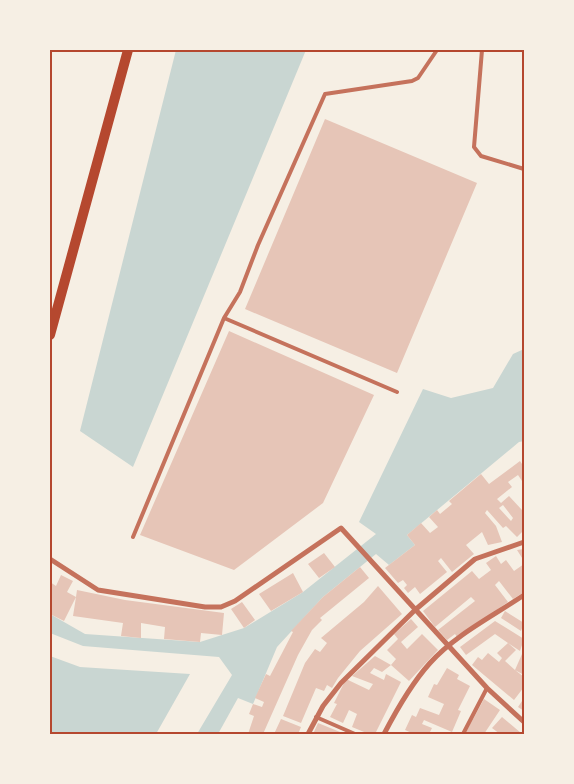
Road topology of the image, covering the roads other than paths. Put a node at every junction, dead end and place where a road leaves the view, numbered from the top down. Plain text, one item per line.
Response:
1 (128, 50) edge
2 (437, 50) edge
3 (482, 50) edge
4 (524, 169) edge
5 (224, 318) junction
6 (50, 335) edge
7 (397, 392) dead end
8 (133, 537) dead end
9 (524, 542) edge
10 (50, 559) edge
11 (524, 595) edge
12 (415, 610) junction
13 (449, 645) junction
14 (487, 688) junction
15 (316, 717) junction
16 (524, 722) edge
17 (308, 734) edge
18 (355, 734) edge
19 (384, 734) edge
20 (463, 734) edge

1 - 6 main road
2 - 5 lane
3 - 4 lane
5 - 7 lane
5 - 8 lane
9 - 12 street
10 - 12 street
11 - 13 street
12 - 13 street
12 - 15 street
13 - 14 street
13 - 19 street
14 - 16 street
14 - 20 lane
15 - 17 street
15 - 18 lane

